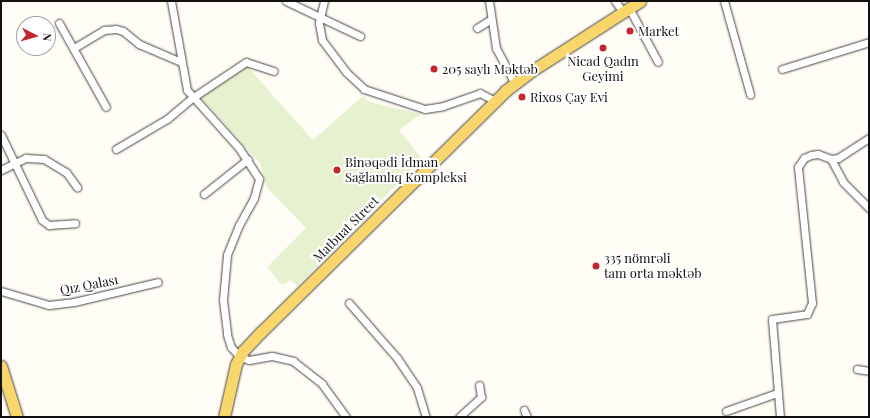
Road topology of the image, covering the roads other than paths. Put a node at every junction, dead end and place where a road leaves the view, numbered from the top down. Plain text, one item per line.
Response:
1 (171, 1) edge
2 (286, 1) edge
3 (324, 1) edge
4 (489, 1) edge
5 (615, 1) edge
6 (640, 1) edge
7 (724, 1) edge
8 (626, 10) junction
9 (320, 18) junction
10 (490, 20) junction
11 (59, 23) dead end
12 (477, 28) dead end
13 (360, 36) dead end
14 (869, 42) edge
15 (74, 48) junction
16 (181, 62) junction
17 (658, 62) dead end
18 (782, 69) dead end
19 (274, 71) dead end
20 (515, 83) junction
21 (750, 94) dead end
22 (192, 98) junction
23 (495, 101) junction
24 (106, 107) dead end
25 (1, 135) edge
26 (869, 138) edge
27 (116, 149) dead end
28 (248, 159) junction
29 (831, 159) junction
30 (12, 162) junction
31 (1, 170) edge
32 (77, 186) dead end
33 (204, 194) dead end
34 (869, 208) edge
35 (75, 223) dead end
36 (158, 282) dead end
37 (1, 291) edge
38 (349, 303) dead end
39 (240, 357) junction
40 (1, 366) edge
41 (857, 369) dead end
42 (869, 371) edge
43 (479, 386) dead end
44 (777, 393) junction
45 (524, 410) dead end
46 (726, 411) dead end
47 (17, 417) edge
48 (224, 417) edge
49 (346, 417) edge
50 (426, 417) edge
51 (459, 417) edge
52 (528, 417) edge
53 (780, 417) edge

1 - 16 street
2 - 9 street
3 - 9 street
4 - 10 street
5 - 8 street
6 - 8 main road, Matbuat Street
7 - 21 street
8 - 17 street
8 - 20 main road, Matbuat Street
9 - 13 street
9 - 23 street
10 - 12 street
10 - 20 street
11 - 15 street
14 - 18 street
15 - 16 street
15 - 24 street
16 - 22 street
19 - 22 street
20 - 23 main road, Matbuat Street
22 - 27 street
22 - 28 street
23 - 39 main road, Matbuat Street
25 - 30 street
26 - 29 street
28 - 33 street
28 - 39 street
29 - 34 street
29 - 44 street
30 - 31 street
30 - 32 street
30 - 35 street
36 - 37 street, Qız Qalası
38 - 50 street
39 - 48 main road, Matbuat Street
39 - 49 street
40 - 47 main road
41 - 42 street
43 - 51 street
44 - 46 street
44 - 53 street
45 - 52 street

